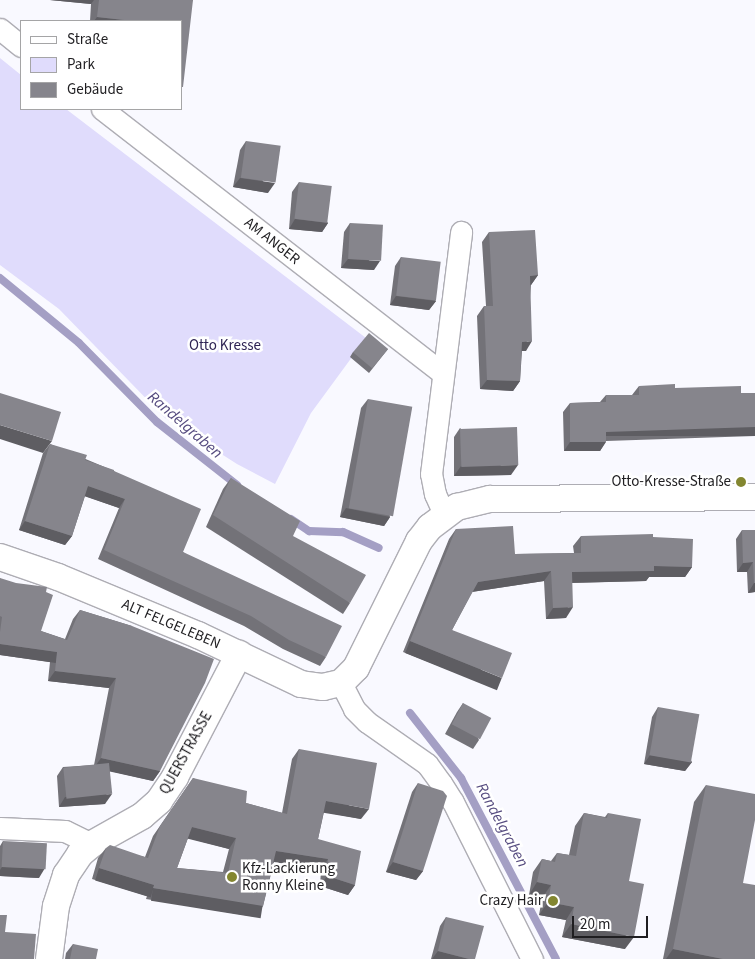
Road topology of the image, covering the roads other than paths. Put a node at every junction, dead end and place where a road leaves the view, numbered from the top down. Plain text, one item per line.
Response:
1 (0, 30) edge
2 (20, 45) edge
3 (103, 110) edge
4 (461, 232) dead end
5 (442, 373) junction
6 (755, 497) edge
7 (444, 514) junction
8 (0, 557) edge
9 (239, 654) junction
10 (341, 683) junction
11 (0, 828) edge
12 (92, 844) junction
13 (49, 959) edge
14 (532, 959) edge

1 - 2 street
3 - 5 street, AM ANGER
4 - 5 street
5 - 7 street
6 - 7 street
7 - 10 street
8 - 9 street, ALT FELGELEBEN
9 - 10 street, ALT FELGELEBEN
9 - 12 street, QUERSTRASSE
10 - 14 street
11 - 12 street
12 - 13 street, QUERSTRASSE

